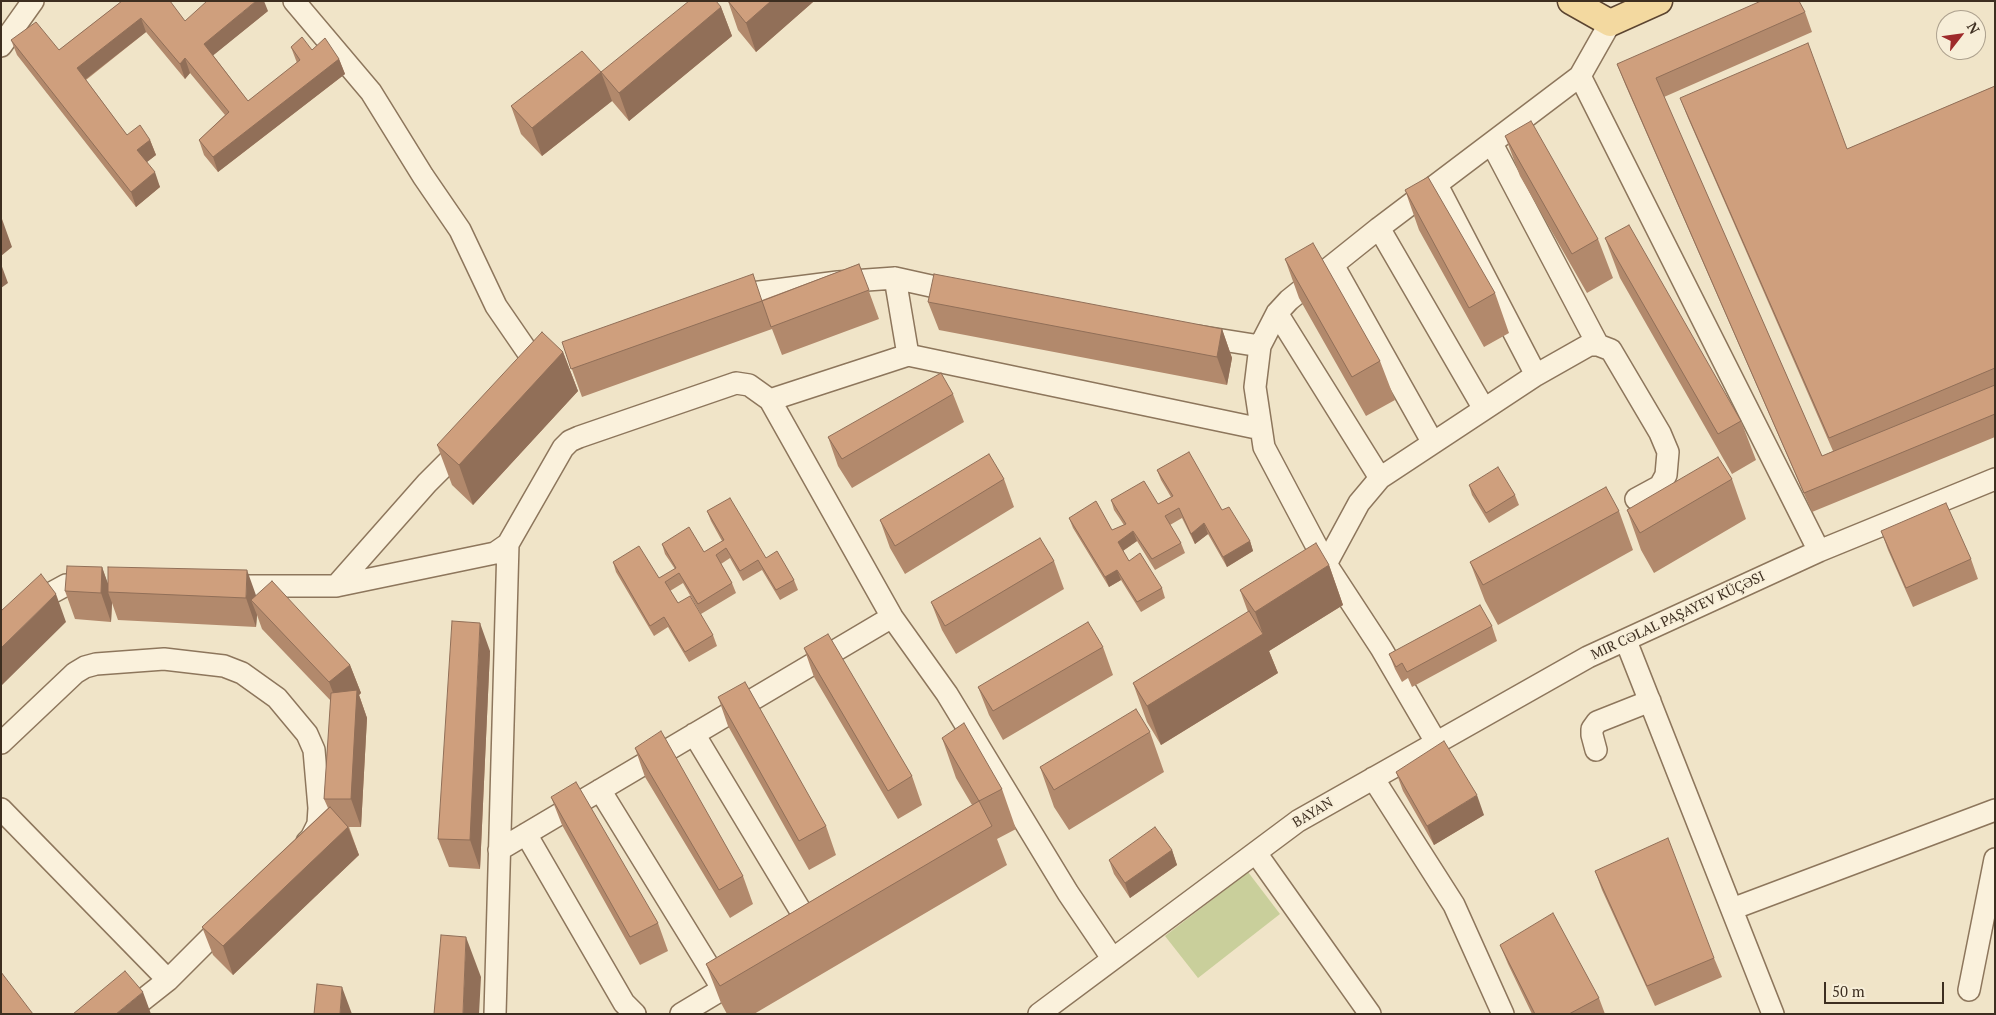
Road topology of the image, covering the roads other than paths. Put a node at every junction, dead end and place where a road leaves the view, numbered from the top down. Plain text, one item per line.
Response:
1 (33, 1) edge
2 (294, 1) edge
3 (1571, 1) edge
4 (1660, 1) edge
5 (1610, 23) junction
6 (1, 46) edge
7 (1580, 76) junction
8 (1492, 144) junction
9 (1437, 185) junction
10 (1379, 228) junction
11 (1333, 265) junction
12 (895, 278) junction
13 (975, 295) edge
14 (717, 304) edge
15 (1277, 313) junction
16 (1176, 333) edge
17 (1598, 345) junction
18 (1260, 346) junction
19 (908, 355) junction
20 (541, 372) edge
21 (1536, 375) junction
22 (770, 400) junction
23 (1484, 409) junction
24 (1261, 429) junction
25 (476, 433) edge
26 (1433, 442) junction
27 (1380, 478) junction
28 (1995, 479) edge
29 (1636, 499) dead end
30 (508, 544) junction
31 (1819, 551) junction
32 (1324, 574) junction
33 (116, 585) edge
34 (206, 586) edge
35 (336, 586) junction
36 (892, 617) junction
37 (1, 635) edge
38 (1626, 641) junction
39 (1650, 701) junction
40 (694, 734) junction
41 (1436, 742) junction
42 (1, 743) edge
43 (1596, 750) dead end
44 (1373, 778) junction
45 (600, 790) junction
46 (1, 809) edge
47 (1995, 810) edge
48 (526, 834) junction
49 (500, 850) junction
50 (1256, 853) junction
51 (291, 858) edge
52 (1995, 859) edge
53 (243, 906) edge
54 (1732, 910) junction
55 (814, 935) edge
56 (1112, 958) junction
57 (756, 969) edge
58 (168, 980) junction
59 (722, 989) junction
60 (1969, 990) dead end
61 (125, 1014) edge
62 (495, 1014) edge
63 (635, 1014) edge
64 (680, 1014) edge
65 (1039, 1014) edge
66 (1370, 1014) edge
67 (1503, 1014) edge
68 (1773, 1014) edge

1 - 6 street
2 - 20 street
3 - 5 main road
4 - 5 main road
5 - 7 street
7 - 8 street
7 - 31 street
8 - 9 street
8 - 17 street
9 - 10 street
9 - 21 street
10 - 11 street
10 - 23 street
11 - 15 street
11 - 26 street
12 - 13 street
12 - 14 street
12 - 19 street
15 - 18 street
15 - 27 street
16 - 18 street
17 - 21 street
17 - 29 street
18 - 24 street
19 - 22 street
19 - 24 street
21 - 23 street
22 - 30 street
22 - 36 street
23 - 26 street
24 - 32 street
25 - 35 street
26 - 27 street
27 - 32 street
28 - 31 street, MIR CƏLAL PAŞAYEV KÜÇƏSI
30 - 35 street
30 - 49 street
31 - 38 street, MIR CƏLAL PAŞAYEV KÜÇƏSI
32 - 41 street
33 - 37 street
34 - 35 street
36 - 40 street
36 - 56 street
38 - 39 street
38 - 41 street, MIR CƏLAL PAŞAYEV KÜÇƏSI
39 - 43 street
39 - 54 street
40 - 45 street
40 - 55 street
41 - 44 street, MIR CƏLAL PAŞAYEV KÜÇƏSI
42 - 51 street
44 - 50 street, BAYAN
44 - 67 street
45 - 48 street
45 - 59 street
46 - 58 street
47 - 54 street
48 - 49 street
48 - 63 street
49 - 62 street
50 - 56 street, BAYAN
50 - 66 street
52 - 60 street
53 - 58 street
54 - 68 street
56 - 65 street, BAYAN
57 - 59 street
58 - 61 street
59 - 64 street

